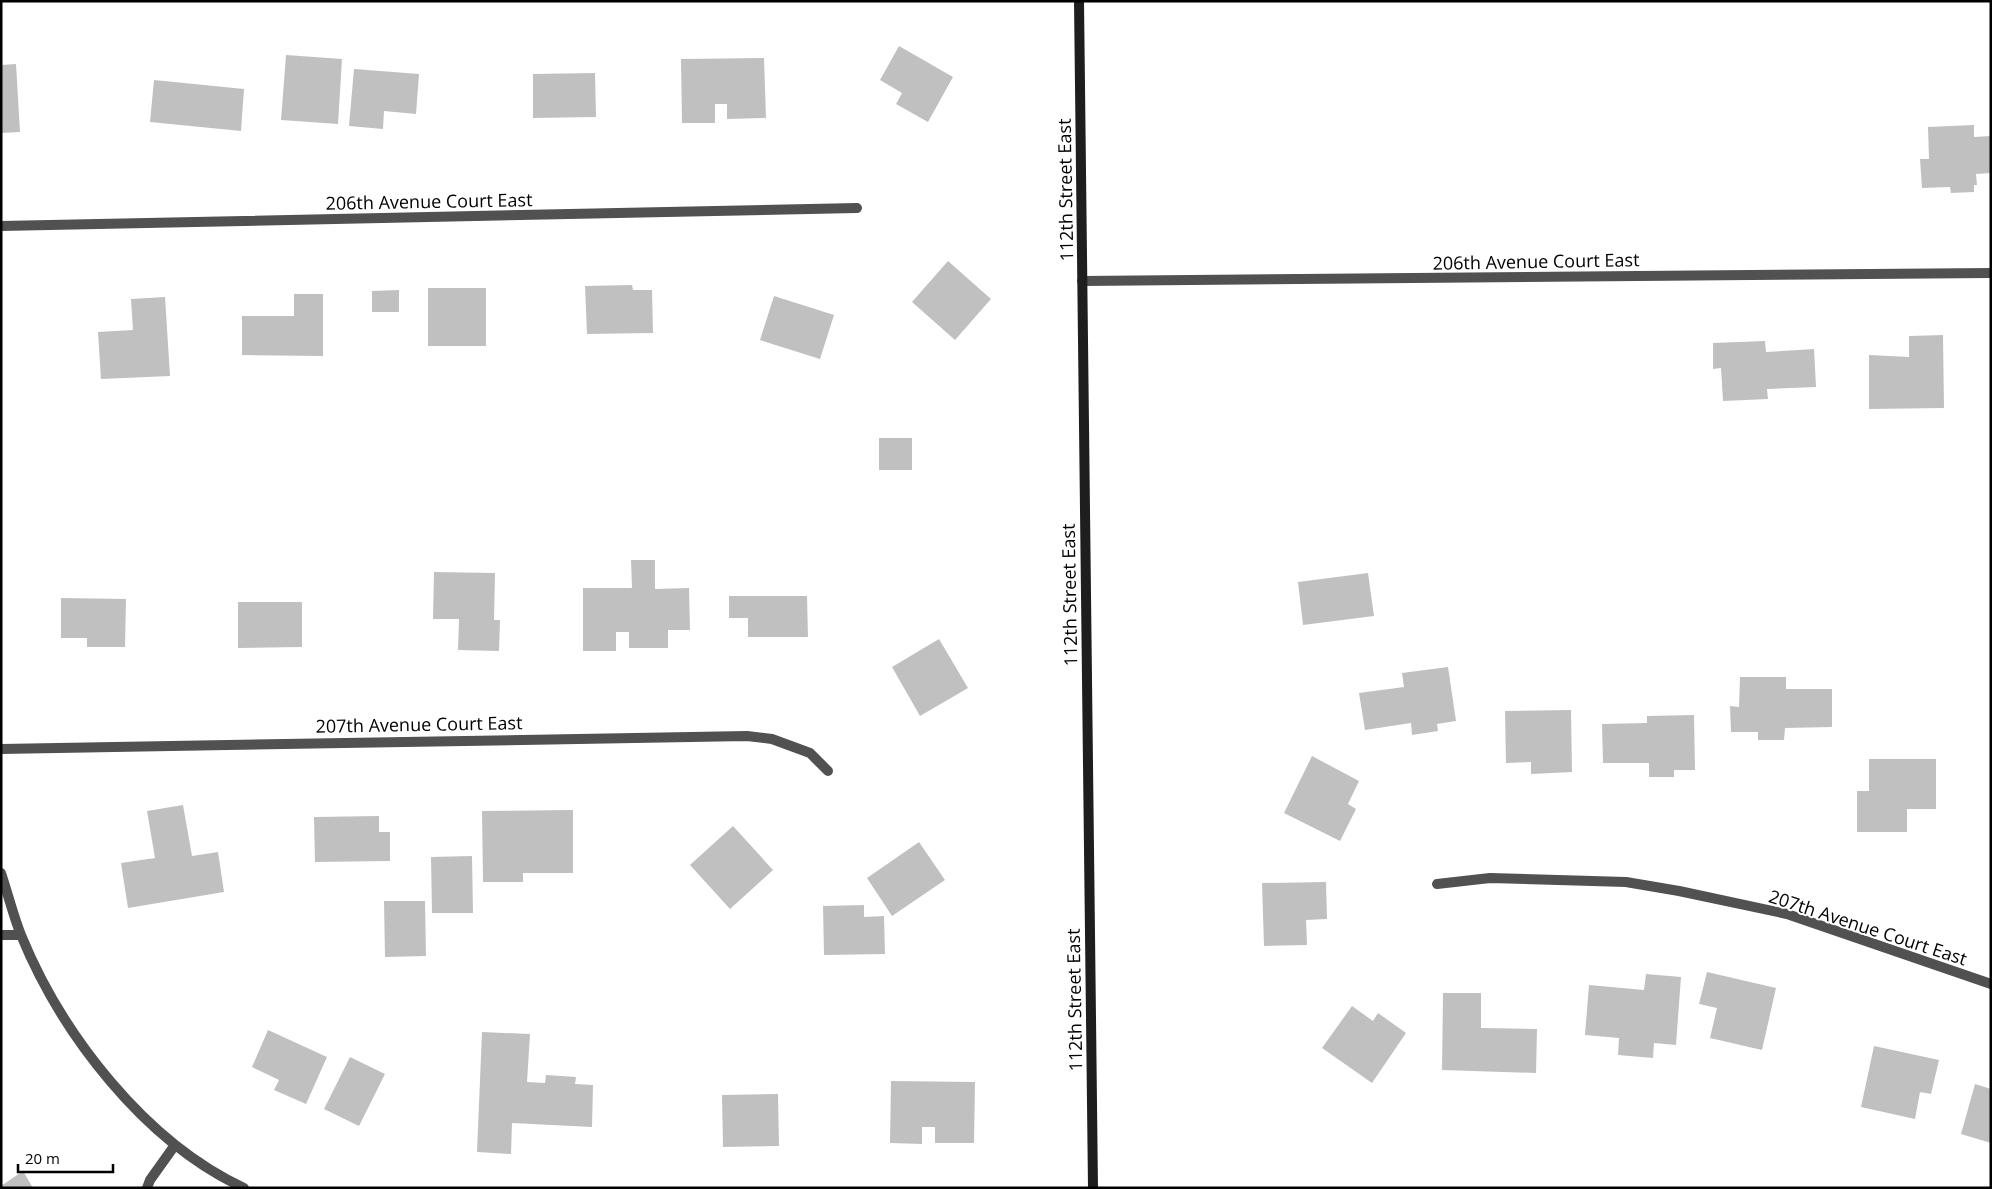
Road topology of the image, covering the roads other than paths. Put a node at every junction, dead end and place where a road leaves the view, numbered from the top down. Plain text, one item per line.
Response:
1 (1079, 1) edge
2 (857, 208) dead end
3 (1, 226) edge
4 (1991, 273) edge
5 (1082, 281) junction
6 (1, 749) edge
7 (828, 771) dead end
8 (1, 873) edge
9 (1437, 884) dead end
10 (1, 935) edge
11 (21, 935) junction
12 (1991, 984) edge
13 (175, 1145) junction
14 (147, 1188) edge
15 (244, 1188) edge
16 (1093, 1188) edge

1 - 5 street, 112th Street East
2 - 3 street, 206th Avenue Court East
4 - 5 street, 206th Avenue Court East
5 - 16 street, 112th Street East
6 - 7 street, 207th Avenue Court East
8 - 11 street
9 - 12 street, 207th Avenue Court East
10 - 11 street
11 - 13 street
13 - 14 street
13 - 15 street

